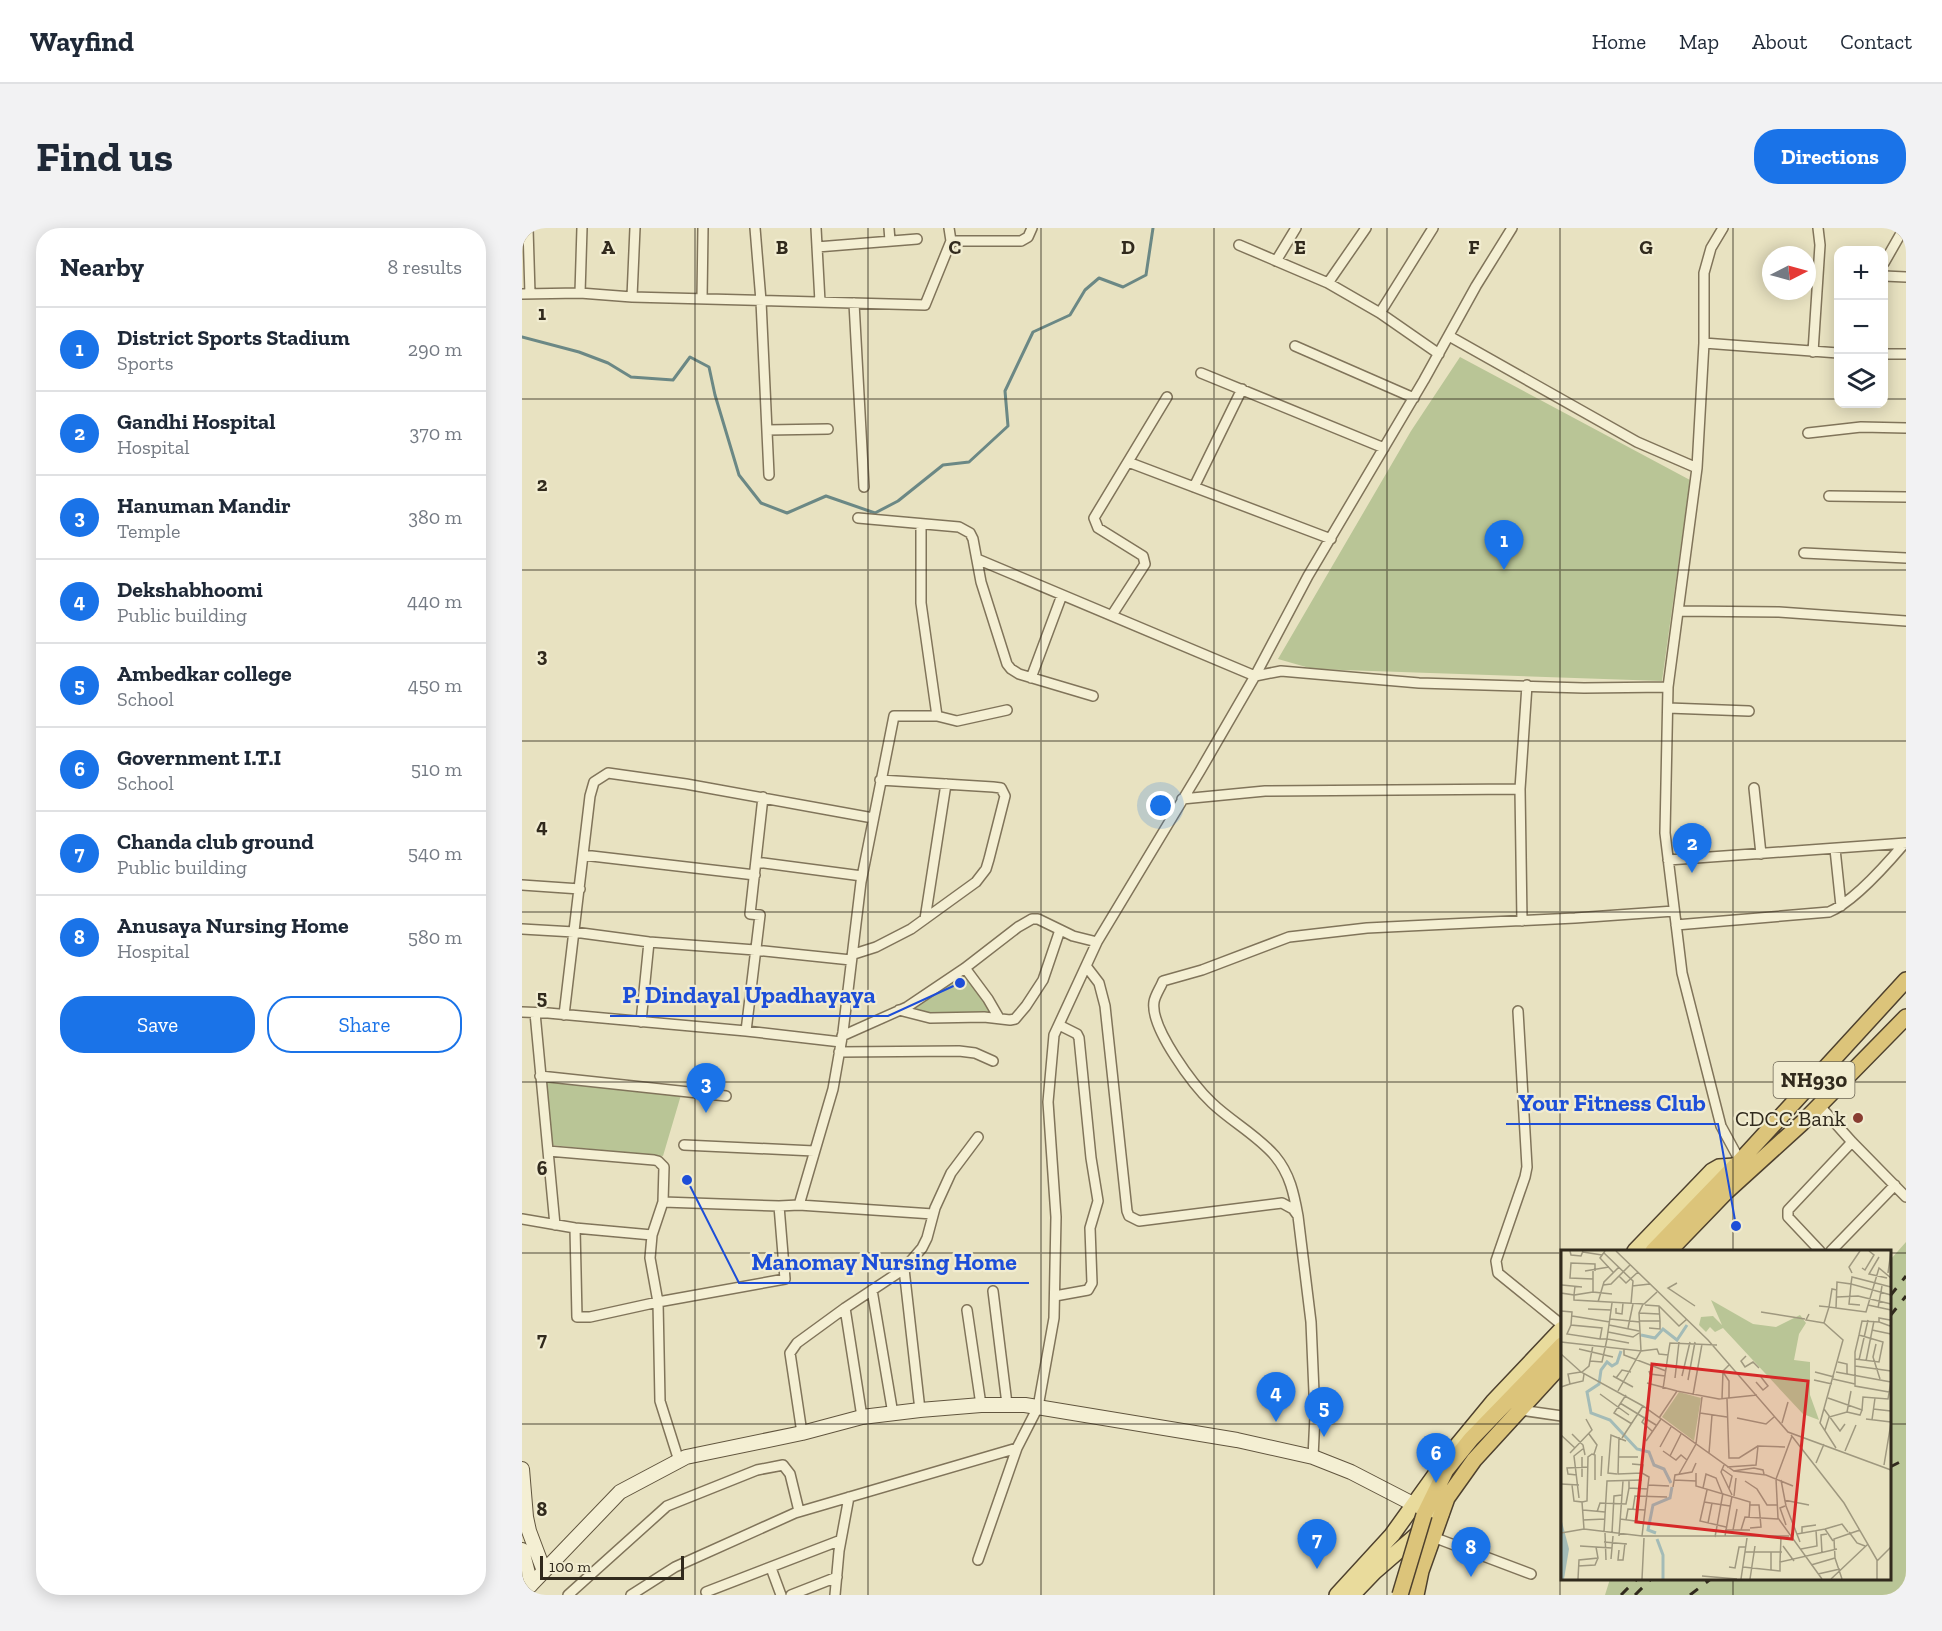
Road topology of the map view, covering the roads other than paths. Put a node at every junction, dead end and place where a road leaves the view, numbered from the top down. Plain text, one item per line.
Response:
1 (522, 228) edge
2 (528, 228) edge
3 (582, 228) edge
4 (635, 228) edge
5 (703, 228) edge
6 (755, 228) edge
7 (816, 228) edge
8 (889, 228) edge
9 (949, 228) edge
10 (1032, 228) edge
11 (1296, 228) edge
12 (1366, 228) edge
13 (1433, 228) edge
14 (1512, 228) edge
15 (1723, 228) edge
16 (1818, 228) edge
17 (1904, 228) edge
18 (917, 239) dead end
19 (891, 241) junction
20 (951, 241) junction
21 (1239, 245) dead end
22 (817, 247) junction
23 (1888, 256) edge
24 (1276, 261) junction
25 (1888, 276) edge
26 (1906, 277) edge
27 (1328, 283) junction
28 (580, 293) junction
29 (526, 294) edge
30 (632, 297) junction
31 (702, 299) junction
32 (761, 301) junction
33 (820, 302) junction
34 (854, 303) junction
35 (1380, 313) junction
36 (1449, 336) junction
37 (1704, 343) junction
38 (1295, 346) dead end
39 (1813, 352) junction
40 (1439, 354) junction
41 (1834, 354) edge
42 (1888, 354) edge
43 (1906, 354) edge
44 (1201, 373) dead end
45 (1242, 390) junction
46 (1167, 397) dead end
47 (1414, 398) junction
48 (1906, 428) edge
49 (828, 429) dead end
50 (767, 430) junction
51 (1808, 433) dead end
52 (1384, 448) junction
53 (1128, 462) junction
54 (1697, 468) junction
55 (769, 475) dead end
56 (864, 487) dead end
57 (1194, 487) junction
58 (1829, 496) dead end
59 (1906, 498) edge
60 (858, 518) dead end
61 (921, 524) junction
62 (1331, 539) junction
63 (1804, 553) dead end
64 (1906, 558) edge
65 (977, 559) junction
66 (1062, 595) junction
67 (1678, 611) junction
68 (1112, 615) junction
69 (1906, 621) edge
70 (1255, 676) junction
71 (1031, 678) junction
72 (1527, 685) junction
73 (1668, 687) junction
74 (1093, 696) dead end
75 (1668, 708) junction
76 (1007, 710) dead end
77 (1749, 711) dead end
78 (937, 716) junction
79 (880, 780) junction
80 (945, 784) junction
81 (1754, 788) dead end
82 (1520, 789) junction
83 (763, 798) junction
84 (1182, 798) junction
85 (873, 818) junction
86 (1905, 843) edge
87 (1835, 849) junction
88 (1761, 854) junction
89 (583, 855) junction
90 (1668, 860) junction
91 (756, 862) junction
92 (755, 875) junction
93 (862, 876) junction
94 (522, 885) edge
95 (580, 889) junction
96 (1841, 906) junction
97 (1674, 911) junction
98 (925, 919) junction
99 (1522, 921) junction
100 (1676, 925) junction
101 (522, 929) edge
102 (1060, 930) junction
103 (574, 932) junction
104 (649, 942) junction
105 (1096, 942) junction
106 (756, 950) junction
107 (852, 957) junction
108 (1086, 966) junction
109 (964, 968) junction
110 (1906, 980) edge
111 (899, 1010) junction
112 (1518, 1011) dead end
113 (522, 1012) edge
114 (535, 1013) junction
115 (564, 1015) junction
116 (1906, 1017) edge
117 (999, 1018) junction
118 (641, 1022) junction
119 (1059, 1025) junction
120 (746, 1031) junction
121 (841, 1043) junction
122 (993, 1061) dead end
123 (540, 1076) junction
124 (726, 1096) dead end
125 (1819, 1105) junction
126 (978, 1137) dead end
127 (1852, 1142) junction
128 (684, 1145) dead end
129 (548, 1151) junction
130 (814, 1151) junction
131 (1737, 1163) junction
132 (1895, 1185) junction
133 (1906, 1197) edge
134 (663, 1202) junction
135 (799, 1205) junction
136 (778, 1206) junction
137 (933, 1214) junction
138 (1298, 1216) junction
139 (522, 1219) edge
140 (555, 1225) junction
141 (575, 1228) junction
142 (652, 1235) junction
143 (1636, 1250) edge
144 (1654, 1250) edge
145 (1670, 1250) edge
146 (1819, 1250) edge
147 (1833, 1250) edge
148 (904, 1269) junction
149 (872, 1290) junction
150 (993, 1291) dead end
151 (1054, 1296) junction
152 (658, 1302) junction
153 (845, 1308) junction
154 (967, 1310) dead end
155 (1561, 1325) edge
156 (1561, 1329) edge
157 (1561, 1347) edge
158 (1561, 1366) edge
159 (1007, 1404) junction
160 (981, 1405) junction
161 (1038, 1407) junction
162 (920, 1410) junction
163 (1520, 1410) junction
164 (893, 1414) junction
165 (1561, 1416) edge
166 (862, 1417) junction
167 (802, 1433) junction
168 (1017, 1448) junction
169 (1313, 1457) junction
170 (679, 1461) junction
171 (522, 1469) edge
172 (849, 1497) junction
173 (523, 1503) edge
174 (1413, 1504) junction
175 (799, 1511) junction
176 (1442, 1514) junction
177 (1433, 1537) junction
178 (841, 1540) junction
179 (522, 1550) edge
180 (978, 1560) dead end
181 (771, 1568) junction
182 (544, 1571) junction
183 (1531, 1574) dead end
184 (837, 1577) junction
185 (526, 1590) edge
186 (706, 1592) dead end
187 (568, 1595) edge
188 (631, 1595) edge
189 (781, 1595) edge
190 (791, 1595) edge
191 (835, 1595) edge
192 (1337, 1595) edge
193 (1352, 1595) edge
194 (1400, 1595) edge
195 (1416, 1595) edge

1 - 2 street
2 - 29 street
3 - 28 street
4 - 30 street
5 - 31 street
6 - 32 street
7 - 22 street
8 - 19 street
9 - 20 street
10 - 20 street
11 - 24 street
12 - 27 street
13 - 35 street
14 - 36 street
15 - 37 street
16 - 39 street
17 - 23 street
18 - 19 street
19 - 22 street
20 - 34 street
21 - 24 street
22 - 33 street
24 - 27 street
25 - 26 street
27 - 35 street
28 - 29 street
28 - 30 street
30 - 31 street
31 - 32 street
32 - 33 street
32 - 50 street
33 - 34 street
34 - 56 street
35 - 40 street
36 - 40 street
36 - 54 street
37 - 39 street
37 - 54 street
38 - 47 street
39 - 41 street
40 - 47 street
42 - 43 street
44 - 45 street
45 - 52 street
45 - 57 street
46 - 53 street
47 - 52 street
48 - 51 street
49 - 50 street
50 - 55 street
52 - 62 street
53 - 57 street
53 - 68 street
54 - 67 street
57 - 62 street
58 - 59 street
60 - 61 street
61 - 65 street
61 - 78 street
62 - 70 street
63 - 64 street
65 - 66 street
65 - 71 street
66 - 68 street
66 - 71 street
67 - 69 street
67 - 73 street
68 - 70 street
70 - 72 street
70 - 84 street
71 - 74 street
72 - 73 street
72 - 82 street
73 - 75 street
75 - 77 street
75 - 90 street
76 - 78 street
78 - 79 street
79 - 80 street
79 - 85 street
80 - 98 street
80 - 98 street
81 - 88 street
82 - 84 street
82 - 99 street
83 - 85 street
83 - 89 street
83 - 91 street
84 - 105 street
85 - 93 street
86 - 87 street
86 - 96 street
87 - 88 street
87 - 96 street
88 - 90 street
89 - 92 street
89 - 95 street
90 - 97 street
91 - 92 street
91 - 93 street
92 - 106 street
93 - 107 street
94 - 95 street
95 - 103 street
96 - 100 street
97 - 99 street
97 - 100 street
98 - 107 street
99 - 138 street
100 - 131 street
101 - 103 street
102 - 105 street
102 - 109 street
102 - 117 street
103 - 104 street
103 - 115 street
104 - 106 street
104 - 118 street
105 - 108 street
106 - 107 street
106 - 120 street
107 - 121 street
108 - 119 street
108 - 138 street
109 - 111 street
109 - 117 street
110 - 131 highway, NH930
111 - 117 street
111 - 121 street
112 - 155 street
113 - 114 street
114 - 115 street
114 - 123 street
115 - 118 street
116 - 125 highway, NH930
118 - 120 street
119 - 151 street
119 - 151 street
120 - 121 street
121 - 122 street
121 - 130 street
123 - 124 street
123 - 129 street
125 - 127 street
125 - 145 highway, NH930
126 - 137 street
127 - 132 street
127 - 146 street
128 - 130 street
129 - 134 street
129 - 140 street
130 - 135 street
131 - 143 main road
131 - 144 highway, NH930
132 - 133 street
132 - 147 street
134 - 136 street
134 - 142 street
135 - 136 street
135 - 137 street
136 - 152 street
137 - 148 street
138 - 169 street
139 - 140 street
140 - 141 street
141 - 142 street
141 - 152 street
142 - 152 street
148 - 149 street
148 - 162 street
149 - 153 street
149 - 164 street
150 - 159 street
151 - 161 street
152 - 170 street
153 - 166 street
153 - 167 street
154 - 160 street
156 - 174 main road
157 - 194 highway, bridge
158 - 163 highway
159 - 160 main road
159 - 161 main road
160 - 162 main road
161 - 168 street
161 - 169 main road
162 - 164 main road
163 - 165 street
163 - 176 highway
164 - 166 main road
166 - 167 main road
167 - 170 main road
168 - 172 street
168 - 180 street
169 - 174 main road
170 - 182 main road
171 - 173 main road
172 - 175 street
172 - 178 street
173 - 182 main road
174 - 192 main road
175 - 187 street
175 - 188 street
176 - 177 highway
176 - 193 main road
177 - 183 street
177 - 195 highway
178 - 181 street
178 - 184 street
179 - 185 main road
181 - 186 street
181 - 189 street
182 - 185 main road
184 - 190 street
184 - 191 street

